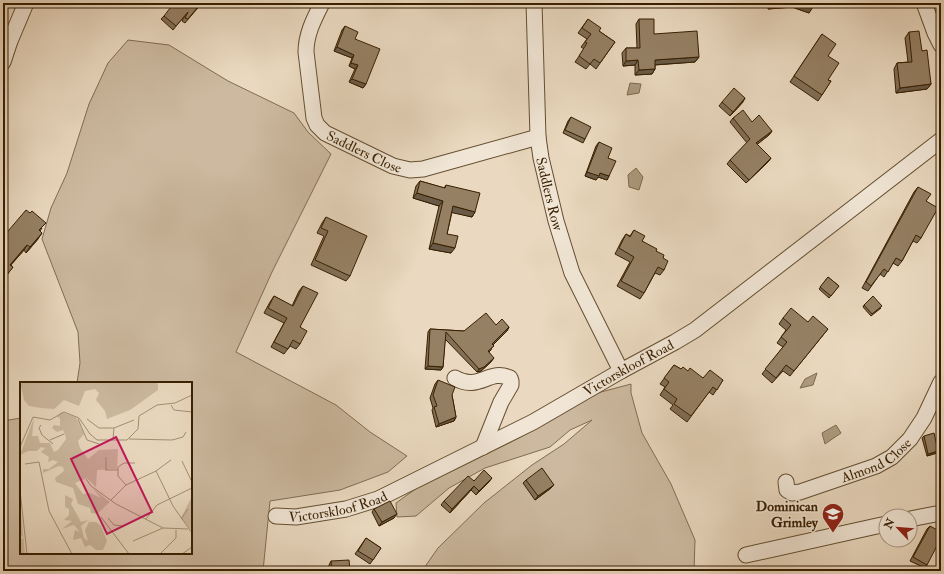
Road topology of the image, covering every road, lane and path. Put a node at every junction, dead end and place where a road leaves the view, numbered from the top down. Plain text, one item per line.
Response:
1 (26, 3) edge
2 (322, 3) edge
3 (534, 3) edge
4 (924, 3) edge
5 (7, 36) edge
6 (941, 45) edge
7 (3, 62) edge
8 (538, 138) junction
9 (941, 140) edge
10 (621, 371) junction
11 (455, 378) dead end
12 (941, 382) edge
13 (483, 447) junction
14 (786, 482) dead end
15 (941, 513) edge
16 (276, 516) dead end
17 (918, 517) edge
18 (878, 526) edge
19 (746, 555) dead end

1 - 5 street
2 - 8 street, Saddlers Close
3 - 8 street, Saddlers Row
4 - 6 street
5 - 7 street
8 - 10 street, Saddlers Row
9 - 10 street, Victorskloof Road
10 - 13 street, Victorskloof Road
11 - 13 street
12 - 14 street, Almond Close
13 - 16 street, Victorskloof Road
15 - 17 street
18 - 19 street

